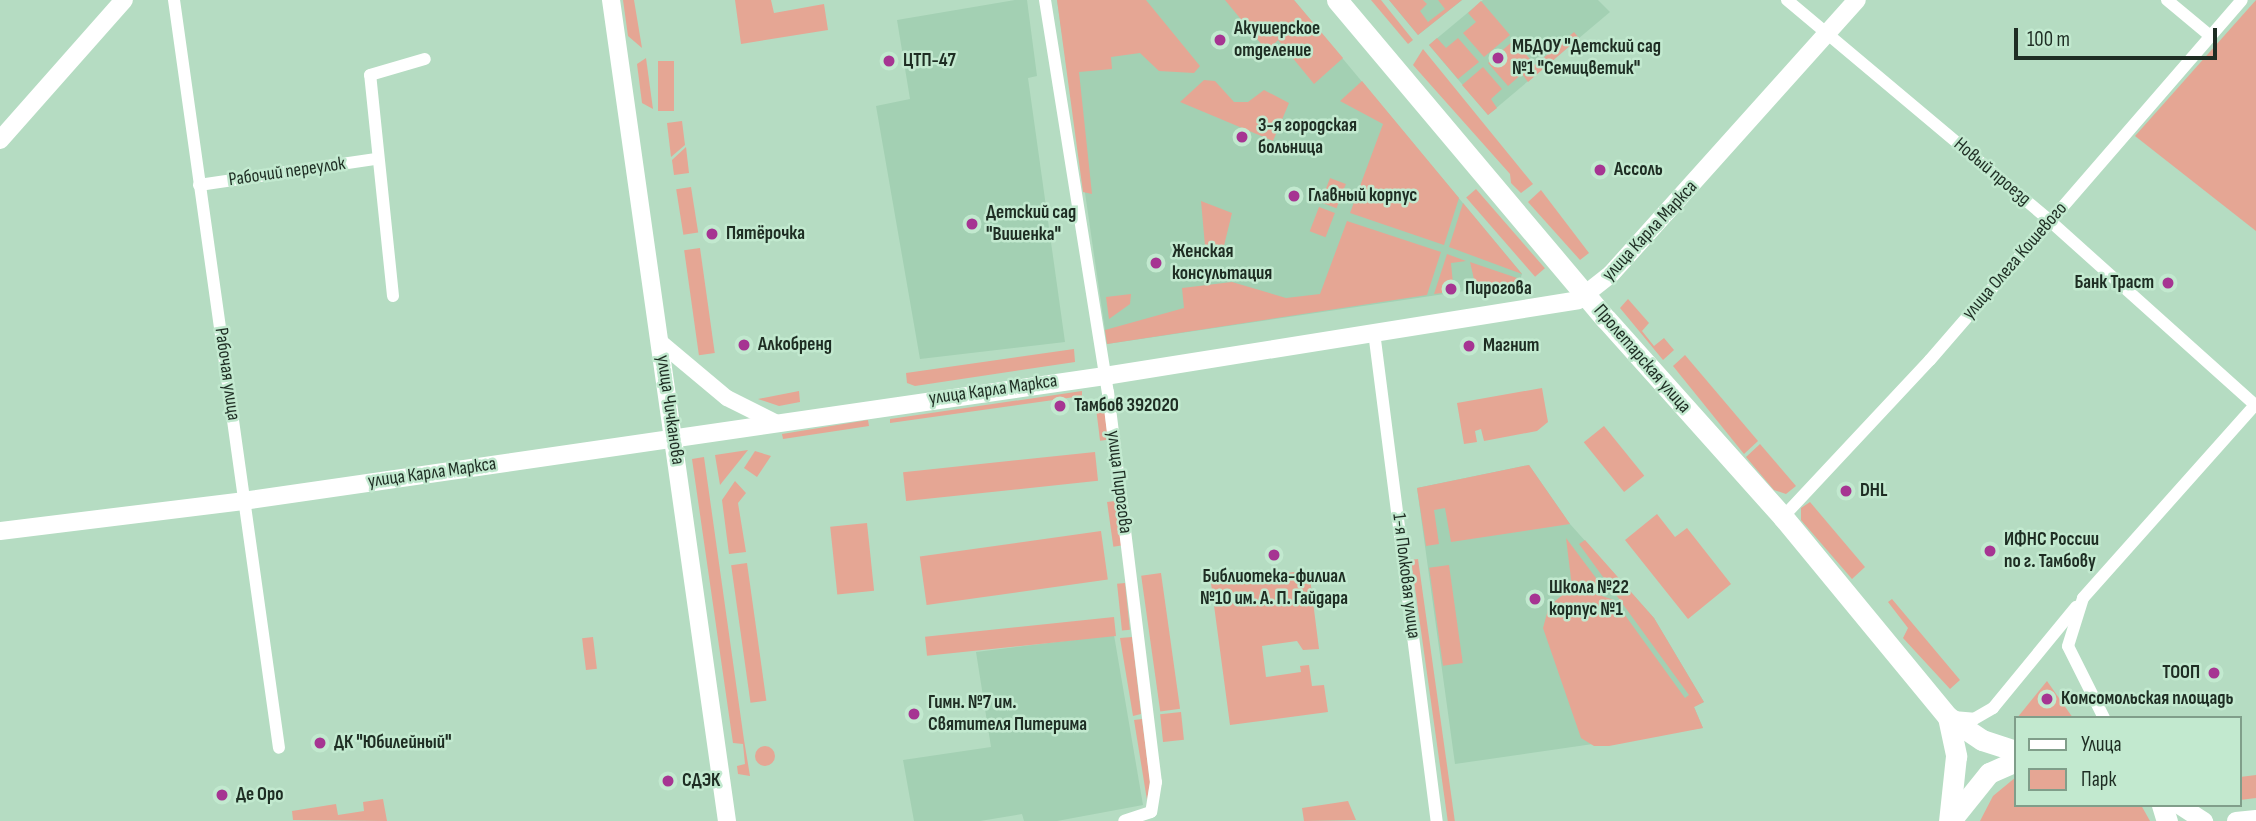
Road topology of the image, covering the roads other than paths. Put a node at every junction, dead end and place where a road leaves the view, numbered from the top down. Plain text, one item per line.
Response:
1 (124, 0) edge
2 (174, 0) edge
3 (611, 0) edge
4 (1045, 0) edge
5 (1337, 0) edge
6 (1787, 0) edge
7 (1857, 0) edge
8 (2167, 0) edge
9 (2242, 0) edge
10 (1827, 34) junction
11 (2209, 35) junction
12 (425, 59) dead end
13 (0, 140) edge
14 (376, 159) junction
15 (199, 185) junction
16 (2050, 221) junction
17 (393, 296) dead end
18 (1588, 297) junction
19 (1374, 332) junction
20 (660, 342) junction
21 (1105, 376) junction
22 (2256, 404) edge
23 (775, 422) junction
24 (674, 438) junction
25 (243, 501) junction
26 (1783, 517) junction
27 (0, 531) edge
28 (2083, 598) junction
29 (2103, 716) edge
30 (1948, 717) junction
31 (279, 748) dead end
32 (2014, 750) edge
33 (2014, 762) edge
34 (2182, 807) edge
35 (2256, 819) edge
36 (727, 821) edge
37 (1124, 821) edge
38 (1437, 821) edge
39 (1950, 821) edge
40 (2204, 821) edge
41 (2235, 821) edge

1 - 13 main road
2 - 15 street, Рабочая улица
3 - 20 main road, улица Чичканова
4 - 21 street, улица Пирогова
5 - 18 main road, Пролетарская улица
6 - 10 street, Новый проезд
7 - 10 main road, улица Карла Маркса
8 - 11 street
9 - 11 street, улица Олега Кошевого
10 - 16 street, Новый проезд
10 - 18 main road, улица Карла Маркса
11 - 16 street, улица Олега Кошевого
12 - 14 street
14 - 15 street, Рабочий переулок
14 - 17 street
15 - 25 street, Рабочая улица
16 - 22 street, Новый проезд
16 - 26 street, улица Олега Кошевого
18 - 19 main road, улица Карла Маркса
18 - 26 main road, Пролетарская улица
19 - 21 main road, улица Карла Маркса
19 - 38 street, 1-я Полковая улица
20 - 23 street
20 - 24 main road, улица Чичканова
21 - 23 main road, улица Карла Маркса
21 - 37 street, улица Пирогова
22 - 28 street
23 - 24 main road, улица Карла Маркса
24 - 25 main road, улица Карла Маркса
24 - 36 main road, улица Чичканова
25 - 27 main road, улица Карла Маркса
25 - 31 street, Рабочая улица
26 - 30 main road, Пролетарская улица
28 - 29 street
28 - 30 street
30 - 32 main road
30 - 39 main road
33 - 39 main road
34 - 40 main road
35 - 41 main road

